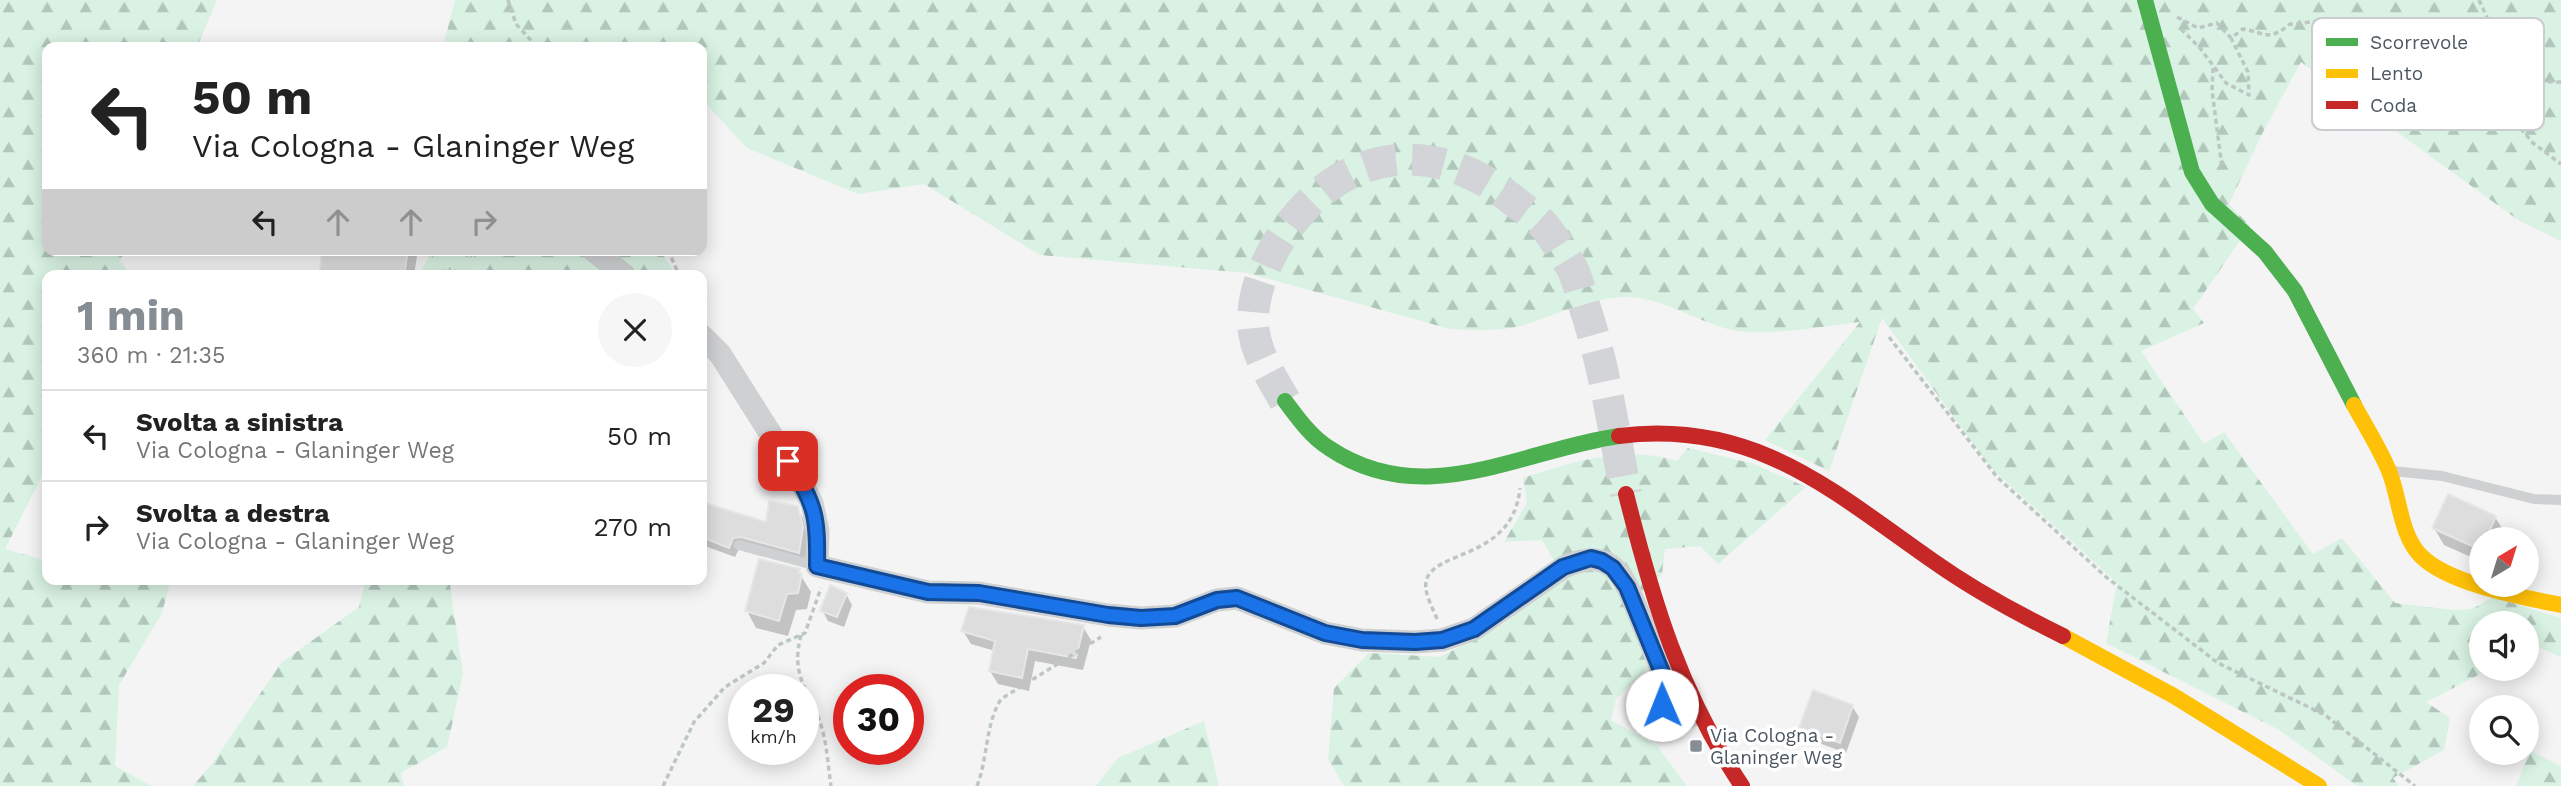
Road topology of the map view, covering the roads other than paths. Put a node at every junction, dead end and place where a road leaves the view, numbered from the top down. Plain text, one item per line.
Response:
1 (2145, 0) edge
2 (600, 256) edge
3 (618, 270) edge
4 (707, 342) edge
5 (1285, 401) tunnel mouth
6 (2389, 471) junction
7 (1626, 494) tunnel mouth
8 (2561, 500) edge
9 (739, 545) dead end
10 (817, 566) junction
11 (2561, 605) edge
12 (1697, 713) junction
13 (1742, 786) edge
14 (2319, 786) edge

1 - 6 main road
2 - 3 street
4 - 10 street
5 - 14 main road
6 - 8 lane
6 - 11 main road
7 - 12 main road
9 - 10 lane
10 - 12 street
12 - 13 main road

